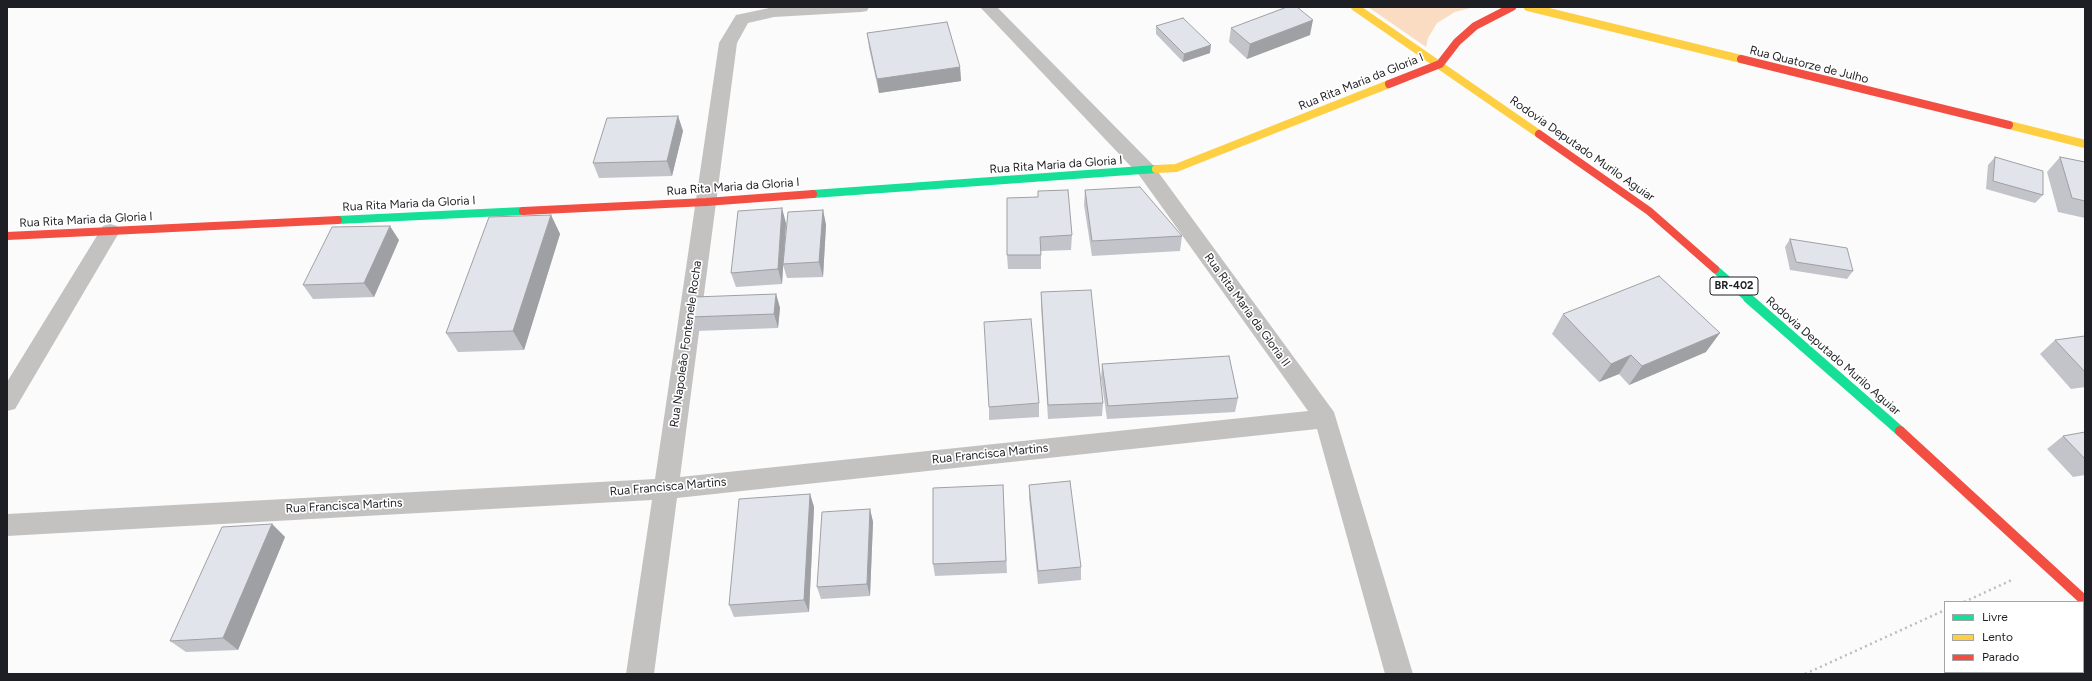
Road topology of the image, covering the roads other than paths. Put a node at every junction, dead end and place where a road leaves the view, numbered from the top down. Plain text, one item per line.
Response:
1 (861, 7) edge
2 (988, 7) edge
3 (1355, 7) edge
4 (1512, 7) edge
5 (1528, 7) edge
6 (1440, 64) junction
7 (2085, 144) edge
8 (1146, 170) junction
9 (706, 202) junction
10 (110, 230) junction
11 (7, 236) edge
12 (7, 402) edge
13 (1326, 419) junction
14 (666, 488) junction
15 (7, 525) edge
16 (2085, 601) edge
17 (640, 674) edge
18 (1399, 674) edge

1 - 9 street, Rua Napoleão Fontenele Rocha
2 - 8 street, Rua Rita Maria da Gloria II
3 - 6 main road, Rodovia Deputado Murilo Aguiar / BR-402
4 - 6 main road
5 - 7 main road, Rua Quatorze de Julho
6 - 8 main road, Rua Rita Maria da Gloria I
6 - 16 main road, Rodovia Deputado Murilo Aguiar / BR-402
8 - 9 main road, Rua Rita Maria da Gloria I
8 - 13 street, Rua Rita Maria da Gloria II
9 - 10 main road, Rua Rita Maria da Gloria I
9 - 14 street, Rua Napoleão Fontenele Rocha
10 - 11 main road, Rua Rita Maria da Gloria I
10 - 12 street
13 - 14 street, Rua Francisca Martins
13 - 18 street, Rua Rita Maria da Gloria II
14 - 15 street, Rua Francisca Martins
14 - 17 street, Rua Napoleão Fontenele Rocha

